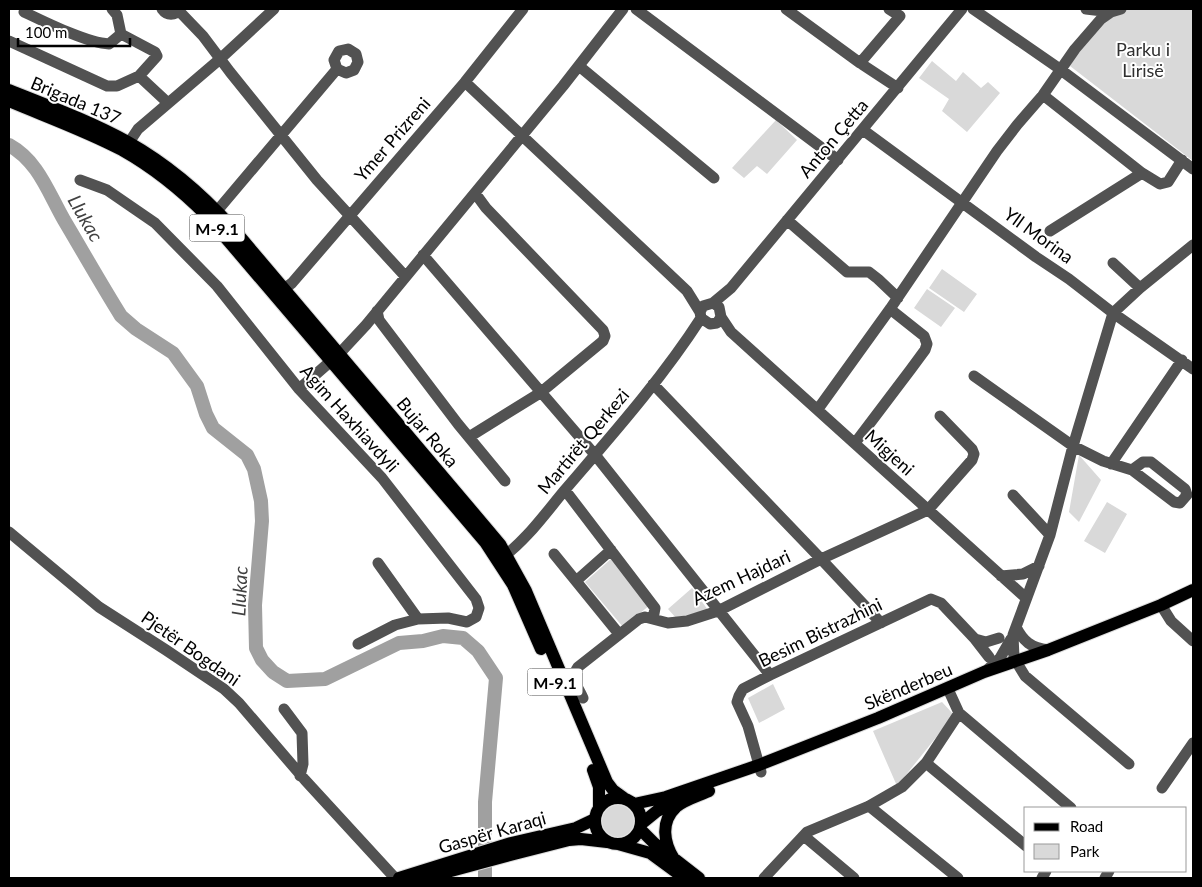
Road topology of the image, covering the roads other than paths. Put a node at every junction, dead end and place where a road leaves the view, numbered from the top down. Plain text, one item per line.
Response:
1 (112, 9) edge
2 (162, 9) edge
3 (274, 9) edge
4 (524, 9) edge
5 (623, 9) edge
6 (636, 9) edge
7 (786, 9) edge
8 (890, 9) edge
9 (962, 9) edge
10 (973, 9) edge
11 (1086, 9) edge
12 (180, 10) edge
13 (1116, 10) edge
14 (24, 12) dead end
15 (903, 13) edge
16 (121, 34) junction
17 (9, 41) edge
18 (220, 59) junction
19 (860, 63) junction
20 (579, 66) junction
21 (337, 68) dead end
22 (1060, 70) junction
23 (140, 76) junction
24 (465, 82) junction
25 (898, 88) junction
26 (9, 90) edge
27 (1043, 95) junction
28 (9, 101) edge
29 (168, 103) junction
30 (863, 130) junction
31 (280, 135) junction
32 (522, 137) junction
33 (126, 147) junction
34 (838, 160) junction
35 (1182, 160) junction
36 (1193, 169) edge
37 (1142, 173) junction
38 (714, 178) dead end
39 (80, 180) dead end
40 (475, 193) junction
41 (963, 202) junction
42 (217, 211) junction
43 (349, 215) junction
44 (786, 220) junction
45 (1050, 231) dead end
46 (1193, 245) edge
47 (423, 255) junction
48 (1114, 263) dead end
49 (405, 276) junction
50 (1140, 288) junction
51 (284, 289) junction
52 (898, 298) junction
53 (890, 310) junction
54 (377, 311) junction
55 (1113, 313) junction
56 (710, 314) junction
57 (335, 357) junction
58 (1182, 360) junction
59 (1193, 369) edge
60 (974, 376) dead end
61 (653, 384) junction
62 (299, 389) junction
63 (540, 393) junction
64 (818, 410) junction
65 (940, 416) dead end
66 (469, 437) junction
67 (855, 443) junction
68 (1074, 446) junction
69 (596, 456) junction
70 (1111, 464) junction
71 (1132, 470) junction
72 (505, 481) dead end
73 (565, 490) junction
74 (1012, 495) dead end
75 (928, 510) junction
76 (9, 532) edge
77 (1050, 535) junction
78 (611, 550) junction
79 (554, 554) dead end
80 (503, 558) junction
81 (821, 559) junction
82 (378, 563) dead end
83 (1039, 566) junction
84 (1001, 576) junction
85 (576, 581) junction
86 (1193, 590) edge
87 (1026, 598) junction
88 (1161, 605) junction
89 (718, 611) junction
90 (418, 619) junction
91 (653, 619) junction
92 (880, 623) junction
93 (1014, 631) junction
94 (619, 634) junction
95 (999, 638) dead end
96 (975, 639) junction
97 (1193, 641) edge
98 (358, 644) dead end
99 (1048, 650) junction
100 (989, 657) dead end
101 (1016, 663) junction
102 (984, 672) junction
103 (770, 675) junction
104 (949, 692) junction
105 (583, 698) dead end
106 (284, 709) dead end
107 (959, 713) junction
108 (1193, 743) edge
109 (926, 763) junction
110 (1128, 764) dead end
111 (760, 768) junction
112 (300, 776) junction
113 (1162, 788) dead end
114 (708, 791) junction
115 (629, 801) junction
116 (869, 806) junction
117 (1070, 807) edge
118 (597, 813) junction
119 (640, 826) junction
120 (804, 836) junction
121 (613, 843) junction
122 (1024, 844) edge
123 (512, 848) junction
124 (674, 859) junction
125 (470, 860) junction
126 (397, 878) edge
127 (425, 878) edge
128 (684, 878) edge
129 (699, 878) edge
130 (764, 878) edge
131 (854, 878) edge
132 (958, 878) edge

1 - 16 street
2 - 12 street
3 - 18 street
4 - 24 street, Ymer Prizreni
5 - 20 street
6 - 34 street
7 - 19 street
8 - 15 street
9 - 25 street, Anton Çetta
10 - 22 street
11 - 13 street
12 - 18 street
13 - 22 street
14 - 16 street
15 - 19 street
16 - 23 street
17 - 23 street
18 - 29 street
18 - 31 street
19 - 25 street
20 - 32 street
20 - 38 street
21 - 31 street
22 - 27 street
22 - 35 street
23 - 29 street
24 - 32 street, Migjeni
24 - 43 street, Ymer Prizreni
25 - 30 street, Anton Çetta
26 - 33 main road, Brigada 137 / M-9.1
27 - 37 street
27 - 41 street
28 - 33 main road, Brigada 137 / M-9.1
29 - 33 street
30 - 34 street, Anton Çetta
30 - 41 street, Yll Morina
31 - 42 street
31 - 43 street
32 - 40 street
32 - 56 street, Migjeni
33 - 42 main road, Bujar Roka / M-9.1
33 - 57 main road, Bujar Roka / M-9.1
34 - 44 street, Anton Çetta
35 - 36 street
35 - 37 street
37 - 45 street
39 - 62 street, Agim Haxhiavdyli
40 - 47 street
40 - 63 street
41 - 52 street
41 - 55 street, Yll Morina
42 - 51 main road, Bujar Roka / M-9.1
43 - 49 street
43 - 51 street, Ymer Prizreni
44 - 52 street
44 - 56 street, Anton Çetta
46 - 50 street
47 - 49 street
47 - 63 street
48 - 50 street
49 - 54 street
50 - 55 street
51 - 57 main road, Bujar Roka / M-9.1
52 - 53 street
53 - 64 street
53 - 67 street
54 - 57 street
54 - 66 street
55 - 58 street, Yll Morina
55 - 68 street
56 - 61 street, Martirët Qerkezi
56 - 64 street, Migjeni
57 - 62 street
57 - 80 main road, Bujar Roka / M-9.1
58 - 59 street, Yll Morina
58 - 70 street
60 - 68 street
61 - 69 street, Martirët Qerkezi
61 - 81 street
62 - 90 street, Agim Haxhiavdyli
63 - 66 street
63 - 69 street
64 - 67 street, Migjeni
65 - 75 street
66 - 72 street
67 - 75 street, Migjeni
68 - 70 street
68 - 77 street
69 - 73 street, Martirët Qerkezi
69 - 89 street
70 - 71 street
71 - 71 street
73 - 78 street
73 - 80 street, Martirët Qerkezi
74 - 77 street
75 - 81 street, Azem Hajdari
75 - 84 street, Migjeni
76 - 112 street, Pjetër Bogdani
77 - 83 street
78 - 85 street
78 - 91 street
79 - 85 street
80 - 115 main road, Bujar Roka / M-9.1
80 - 118 main road, Bujar Roka / M-9.1
81 - 89 street, Azem Hajdari
81 - 92 street
82 - 90 street
83 - 84 street
83 - 87 street
84 - 87 street, Migjeni
85 - 94 street
86 - 88 main road, Skënderbeu
87 - 93 street
88 - 97 street
88 - 99 main road, Skënderbeu
89 - 91 street, Azem Hajdari
89 - 103 street
90 - 98 street, Agim Haxhiavdyli
91 - 94 street, Azem Hajdari
92 - 96 street, Besim Bistrazhini
92 - 103 street, Besim Bistrazhini
93 - 99 street
93 - 101 street
93 - 102 street
94 - 105 street, Azem Hajdari
95 - 96 street
96 - 100 street
99 - 101 main road, Skënderbeu
101 - 102 main road, Skënderbeu
101 - 104 main road, Skënderbeu
101 - 110 street
102 - 104 main road, Skënderbeu
103 - 111 street, Besim Bistrazhini
104 - 107 street
104 - 111 main road, Skënderbeu
106 - 112 street
107 - 109 street
107 - 117 street
108 - 113 street
109 - 116 street
109 - 122 street
111 - 114 main road, Skënderbeu
111 - 115 main road, Skënderbeu
112 - 126 street, Pjetër Bogdani
114 - 119 main road, Skënderbeu
114 - 124 main road
115 - 118 main road
115 - 119 main road, M-9.1
116 - 120 street
116 - 132 street
118 - 121 main road, M-9.1
118 - 123 main road, Gaspër Karaqi
119 - 121 main road
119 - 124 main road, M-9.1
120 - 130 street
120 - 131 street
121 - 123 main road, Gaspër Karaqi
121 - 128 main road, Gaspër Karaqi
123 - 125 main road, Gaspër Karaqi
124 - 129 main road, M-9.1
125 - 126 main road, Gaspër Karaqi
125 - 127 main road, Gaspër Karaqi

